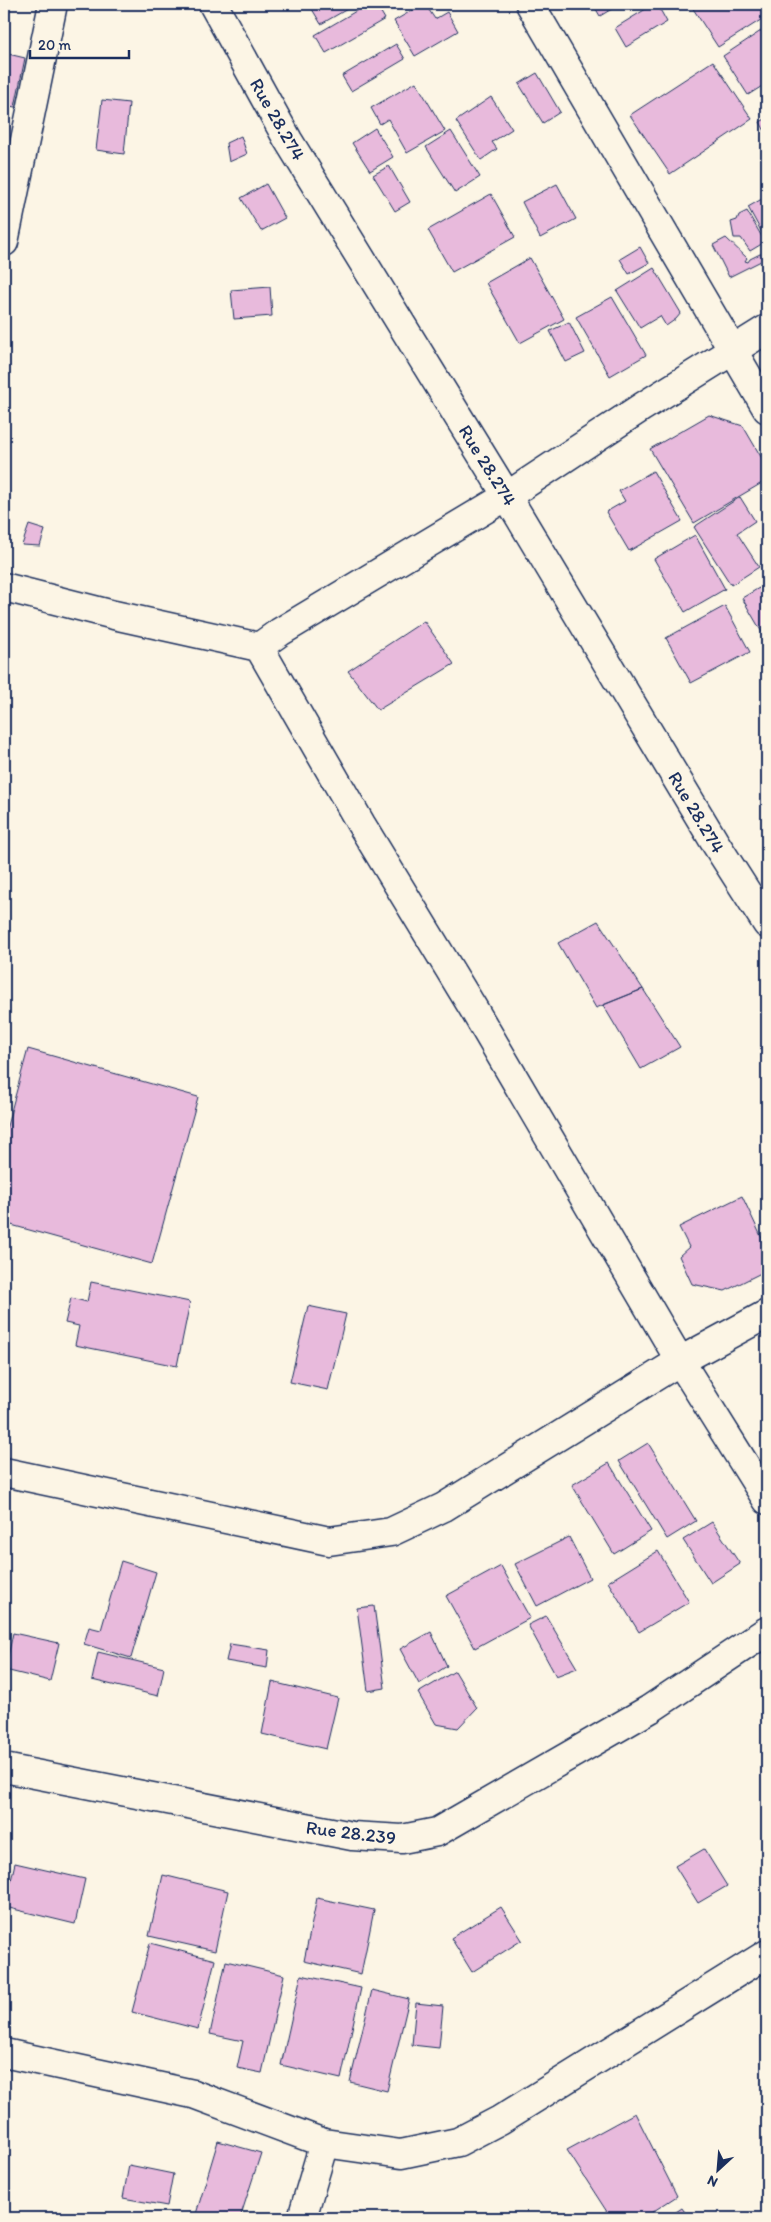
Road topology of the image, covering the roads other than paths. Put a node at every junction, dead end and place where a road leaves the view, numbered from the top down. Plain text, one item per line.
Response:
1 (53, 4) edge
2 (213, 4) edge
3 (530, 4) edge
4 (4, 242) edge
5 (767, 329) edge
6 (734, 349) junction
7 (767, 409) edge
8 (507, 496) junction
9 (4, 587) edge
10 (259, 647) junction
11 (767, 924) edge
12 (767, 1314) edge
13 (680, 1361) junction
14 (4, 1472) edge
15 (767, 1500) edge
16 (767, 1632) edge
17 (4, 1768) edge
18 (767, 1954) edge
19 (4, 2053) edge
20 (324, 2143) junction
21 (302, 2218) edge

1 - 4 street
2 - 8 street, Rue 28.274
3 - 6 street
5 - 6 street
6 - 7 street
6 - 8 street
8 - 10 street
8 - 11 street, Rue 28.274
9 - 10 street
10 - 13 street
12 - 13 street
13 - 14 street
13 - 15 street
16 - 17 street, Rue 28.239
18 - 20 street
19 - 20 street
20 - 21 street

